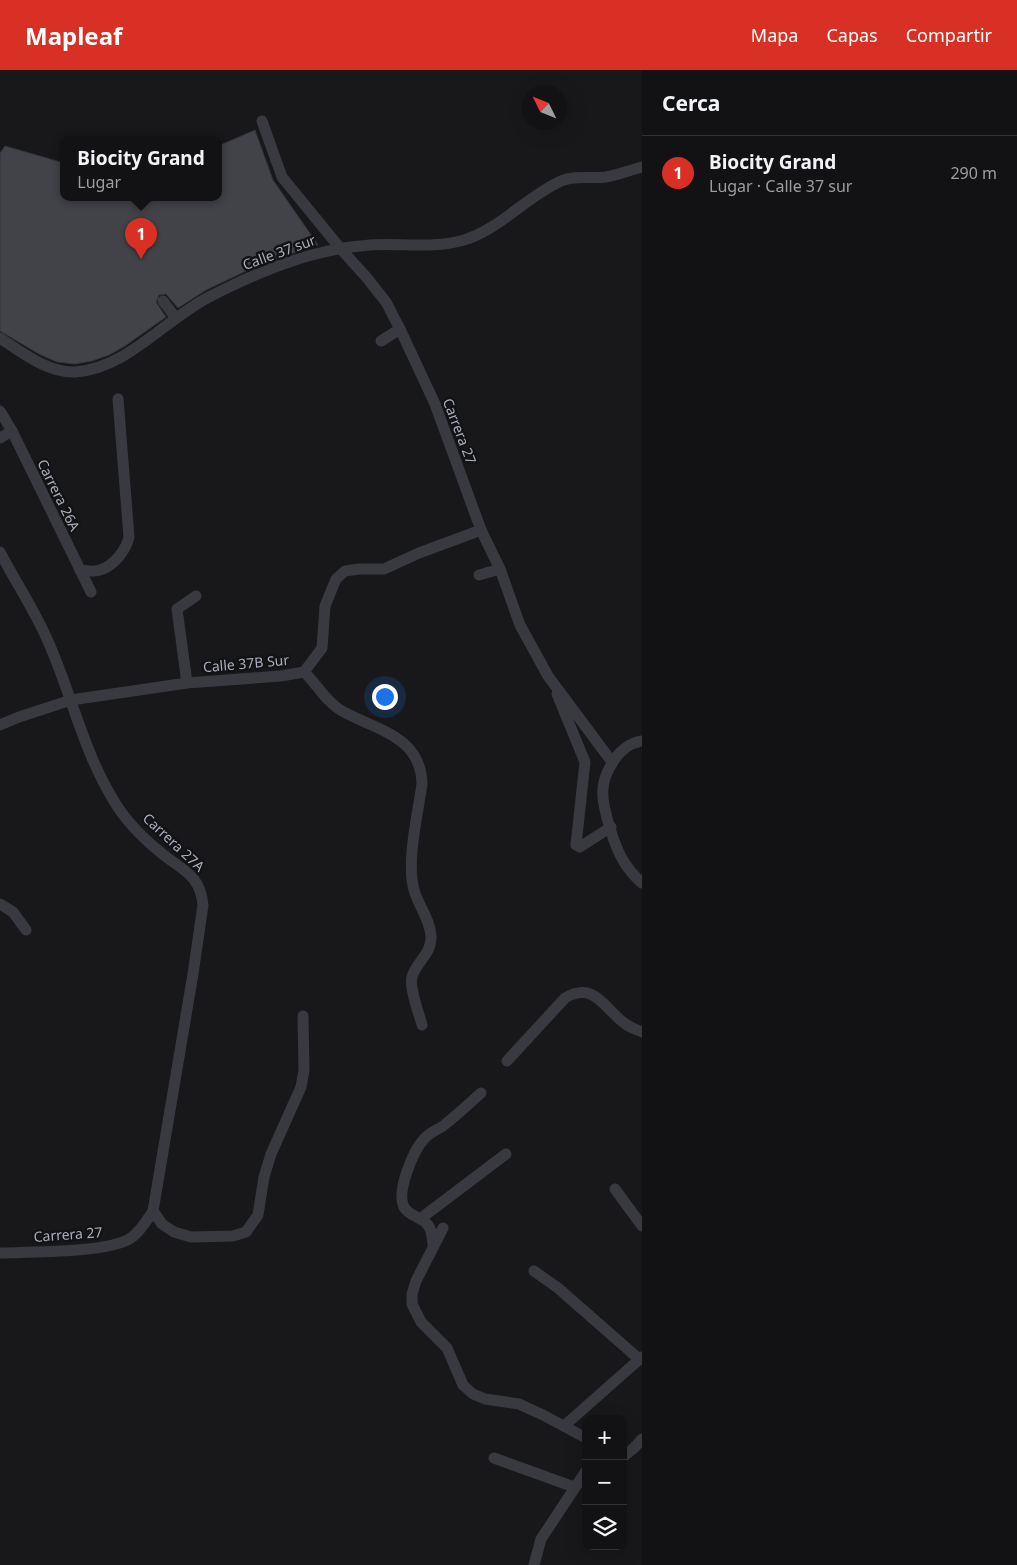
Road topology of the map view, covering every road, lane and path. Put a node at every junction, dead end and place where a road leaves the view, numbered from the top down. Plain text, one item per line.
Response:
1 (262, 121) dead end
2 (642, 166) edge
3 (340, 248) junction
4 (163, 300) dead end
5 (176, 318) junction
6 (400, 329) junction
7 (0, 338) edge
8 (381, 341) dead end
9 (118, 399) dead end
10 (0, 411) edge
11 (12, 431) junction
12 (0, 438) edge
13 (481, 530) junction
14 (0, 552) edge
15 (500, 569) junction
16 (80, 570) junction
17 (478, 575) dead end
18 (91, 592) dead end
19 (196, 596) dead end
20 (304, 672) junction
21 (548, 676) junction
22 (187, 684) junction
23 (71, 700) junction
24 (0, 725) edge
25 (642, 741) edge
26 (612, 762) junction
27 (611, 827) junction
28 (642, 883) edge
29 (0, 904) edge
30 (26, 930) dead end
31 (303, 1016) dead end
32 (422, 1025) dead end
33 (642, 1032) edge
34 (507, 1061) dead end
35 (482, 1093) dead end
36 (506, 1154) dead end
37 (615, 1189) dead end
38 (153, 1210) junction
39 (420, 1219) junction
40 (642, 1226) edge
41 (443, 1228) dead end
42 (434, 1244) junction
43 (0, 1253) edge
44 (534, 1271) dead end
45 (641, 1358) edge
46 (564, 1426) junction
47 (582, 1436) edge
48 (642, 1439) edge
49 (627, 1454) edge
50 (494, 1458) dead end
51 (582, 1476) edge
52 (574, 1487) junction
53 (534, 1565) edge

1 - 3 street, Carrera 27
2 - 3 street, Calle 37 sur
3 - 5 street, Calle 37 sur
3 - 6 street, Carrera 27
4 - 5 street
5 - 7 street, Calle 37 sur
6 - 8 street
6 - 13 street, Carrera 27
9 - 16 street
10 - 11 street, Carrera 26A
11 - 12 street
11 - 16 street, Carrera 26A
13 - 15 street, Carrera 27
13 - 20 street, Calle 37B Sur
14 - 23 street, Carrera 27A
15 - 17 street
15 - 21 street, Carrera 27
16 - 18 street, Carrera 26A
19 - 22 street
20 - 22 street, Calle 37B Sur
20 - 32 street
21 - 26 street, Carrera 27
21 - 27 street
22 - 23 street, Calle 37B Sur
23 - 24 street, Calle 37B Sur
23 - 38 street, Carrera 27A
25 - 26 street
26 - 27 street
27 - 28 street
29 - 30 street
31 - 38 street
33 - 34 street
35 - 39 street
36 - 39 street
37 - 40 street
38 - 43 street, Carrera 27
39 - 42 street
41 - 42 street
42 - 46 street
44 - 45 street
45 - 46 street
46 - 47 street
48 - 49 street
50 - 52 street
51 - 52 street
52 - 53 street

